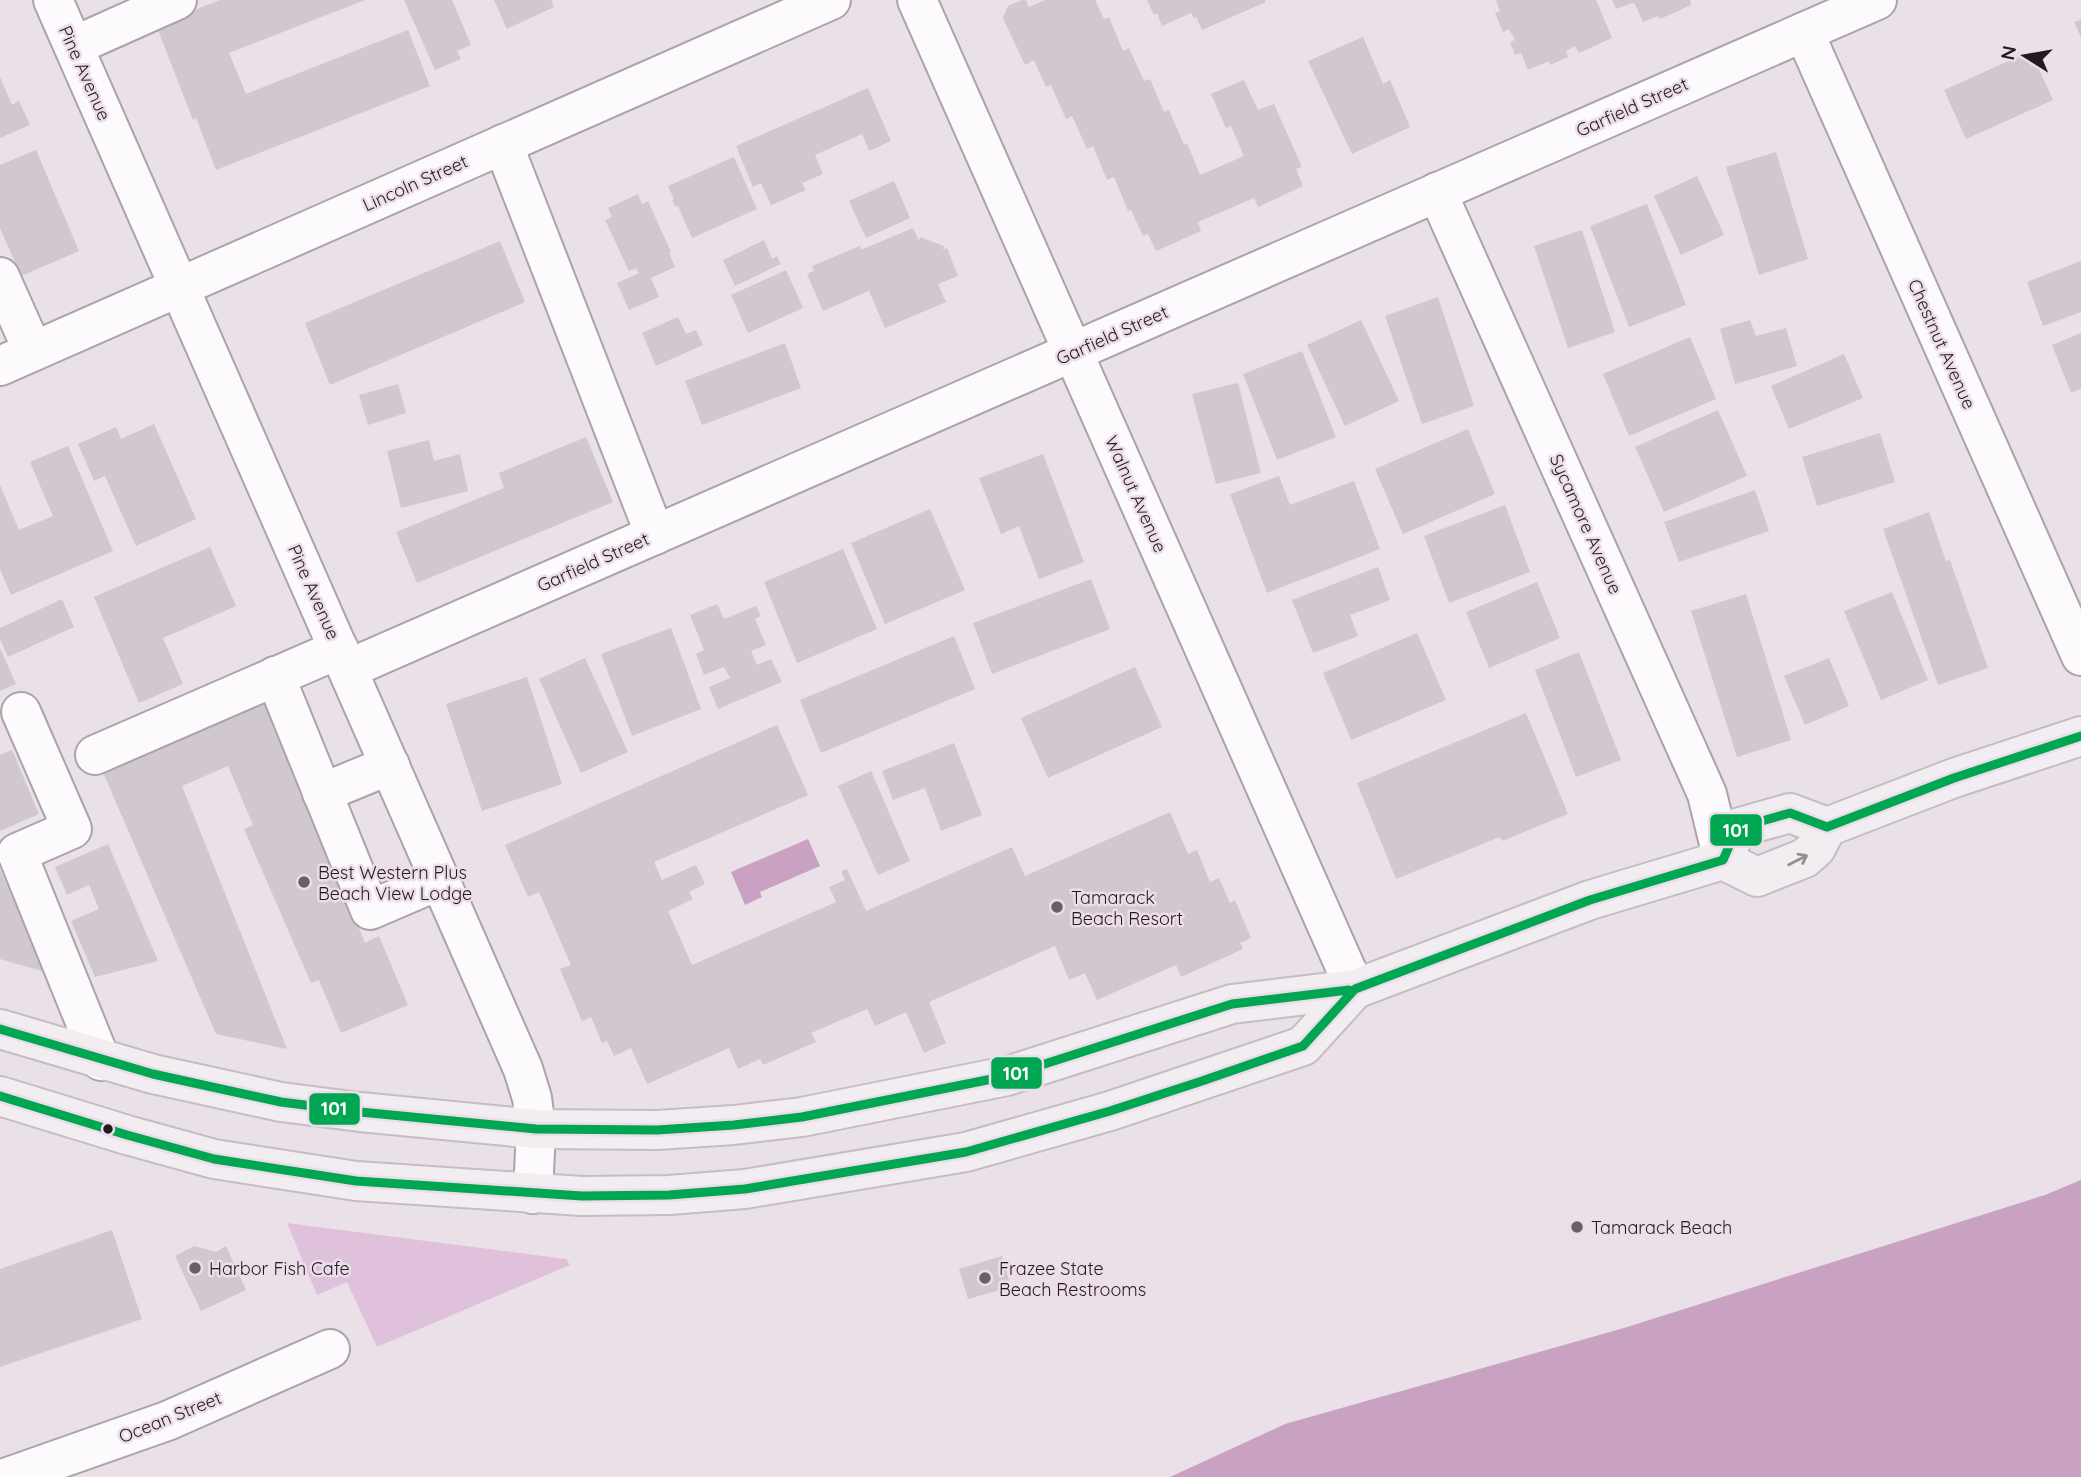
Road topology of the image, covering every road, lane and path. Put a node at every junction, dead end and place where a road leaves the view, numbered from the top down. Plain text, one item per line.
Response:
1 (53, 0) edge
2 (177, 0) edge
3 (831, 0) edge
4 (917, 0) edge
5 (1877, 0) edge
6 (1805, 20) edge
7 (74, 46) junction
8 (503, 144) junction
9 (1437, 192) junction
10 (0, 277) edge
11 (179, 287) junction
12 (1073, 352) junction
13 (17, 358) edge
14 (655, 535) junction
15 (2081, 656) edge
16 (343, 659) junction
17 (275, 677) junction
18 (22, 712) dead end
19 (2081, 736) edge
20 (95, 755) dead end
21 (390, 765) junction
22 (322, 793) junction
23 (1826, 827) junction
24 (1723, 860) junction
25 (440, 880) junction
26 (1355, 989) junction
27 (0, 1029) edge
28 (101, 1061) junction
29 (0, 1096) edge
30 (536, 1129) junction
31 (533, 1194) junction
32 (330, 1349) dead end
33 (8, 1477) edge

1 - 7 street, Pine Avenue
2 - 7 street
3 - 8 street, Lincoln Street
4 - 12 street, Walnut Avenue
5 - 6 street, Garfield Street
6 - 9 street, Garfield Street
6 - 15 street, Chestnut Avenue
7 - 11 street, Pine Avenue
8 - 11 street, Lincoln Street
8 - 14 street
9 - 12 street, Garfield Street
9 - 24 street, Sycamore Avenue
10 - 13 street
11 - 13 street, Lincoln Street
11 - 16 street, Pine Avenue
12 - 14 street, Garfield Street
12 - 26 street, Walnut Avenue
14 - 16 street, Garfield Street
16 - 17 street, Garfield Street
16 - 21 street, Pine Avenue
17 - 20 street, Garfield Street
17 - 22 street
18 - 28 street
19 - 23 main road
21 - 22 street
21 - 25 street, Pine Avenue
22 - 25 street
24 -> 23 main road
23 - 24 main road
24 - 26 main road
25 - 30 street, Pine Avenue
26 - 30 main road
26 - 31 main road
27 - 28 main road
28 - 30 main road
29 - 31 main road
30 - 31 street, Pine Avenue
32 - 33 street, Ocean Street

